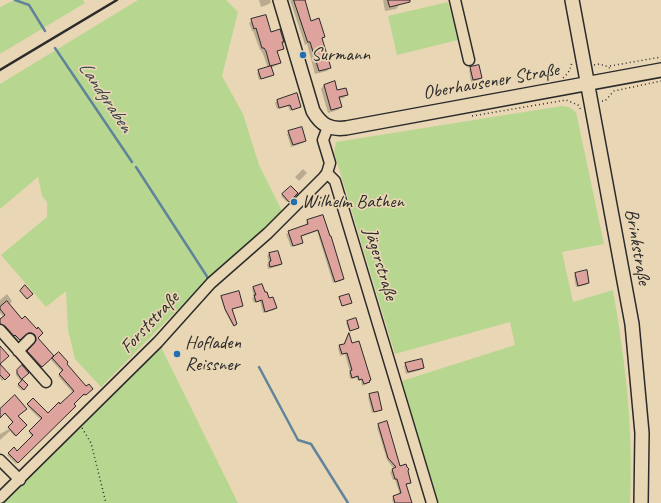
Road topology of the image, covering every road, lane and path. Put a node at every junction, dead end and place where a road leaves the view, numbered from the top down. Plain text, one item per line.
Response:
1 (280, 0) edge
2 (455, 0) edge
3 (572, 0) edge
4 (661, 57) edge
5 (572, 58) dead end
6 (469, 60) dead end
7 (609, 67) dead end
8 (661, 70) edge
9 (661, 81) edge
10 (587, 84) junction
11 (566, 94) junction
12 (584, 104) junction
13 (583, 114) dead end
14 (472, 116) dead end
15 (328, 127) junction
16 (327, 173) junction
17 (0, 332) edge
18 (30, 339) dead end
19 (18, 351) junction
20 (46, 382) dead end
21 (78, 421) junction
22 (0, 460) edge
23 (20, 480) junction
24 (0, 498) edge
25 (106, 503) edge
26 (432, 503) edge
27 (641, 503) edge

1 - 15 main road
2 - 6 street
3 - 10 main road, Brinkstraße
4 - 7 path
5 - 11 path
8 - 10 main road, Oberhausener Straße
9 - 12 path
10 - 11 main road, Oberhausener Straße
10 - 12 main road, Brinkstraße
11 - 12 path
11 - 14 path
11 - 15 main road, Oberhausener Straße
12 - 13 path
12 - 27 main road, Brinkstraße
15 - 16 street
16 - 21 street, Forststraße
16 - 26 street, Jägerstraße
17 - 19 street
18 - 19 street
19 - 20 street
21 - 23 street, Forststraße
21 - 25 path
22 - 23 street
23 - 24 street, Forststraße

